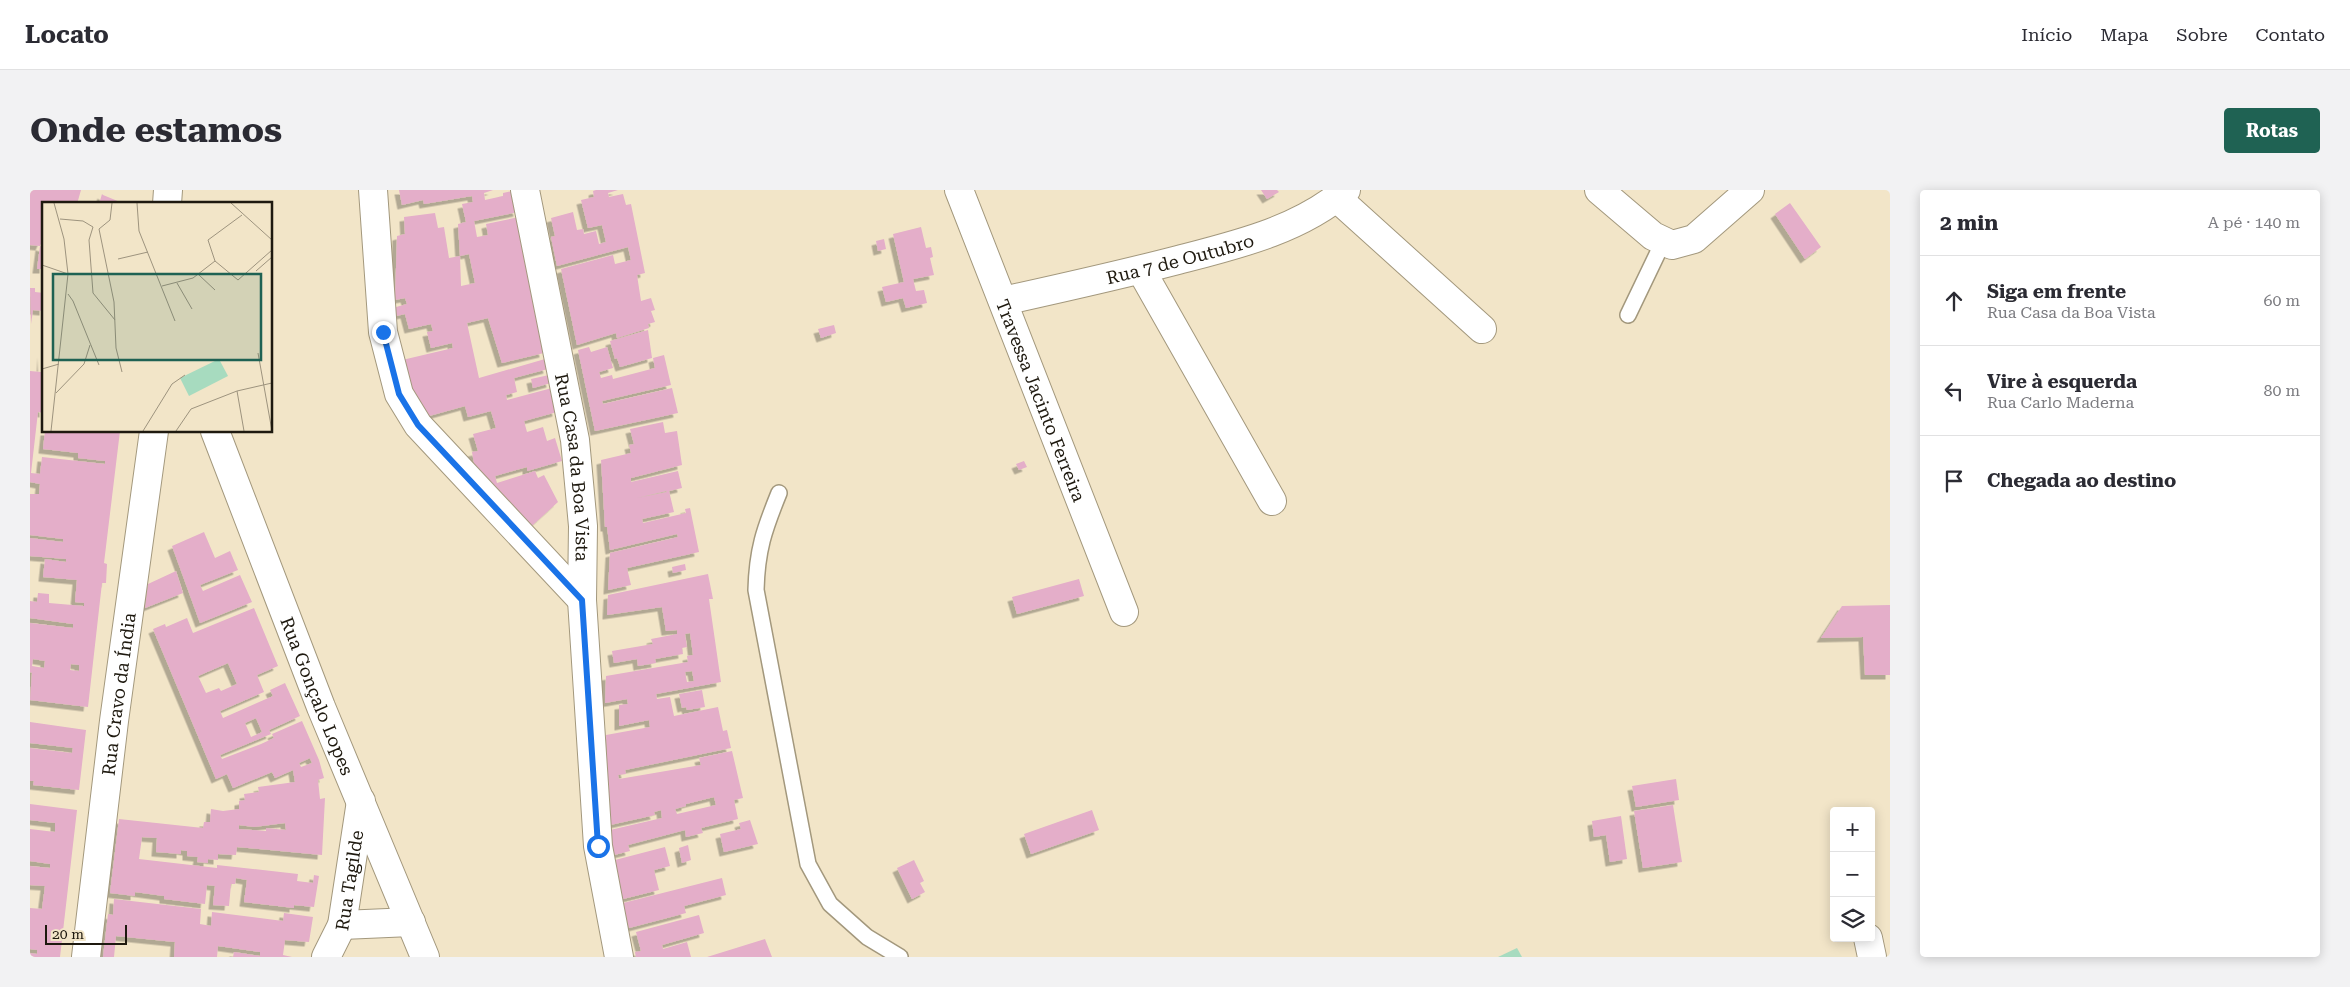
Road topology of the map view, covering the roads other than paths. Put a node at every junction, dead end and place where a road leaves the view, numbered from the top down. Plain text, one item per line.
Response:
1 (373, 190) edge
2 (525, 190) edge
3 (959, 190) edge
4 (1599, 190) edge
5 (1750, 190) edge
6 (1341, 194) edge
7 (1663, 242) junction
8 (1142, 270) junction
9 (1003, 301) junction
10 (1628, 315) dead end
11 (1482, 329) dead end
12 (154, 432) edge
13 (216, 432) edge
14 (779, 493) dead end
15 (1272, 501) dead end
16 (582, 600) junction
17 (1124, 612) dead end
18 (361, 801) junction
19 (411, 922) junction
20 (342, 925) junction
21 (1869, 942) edge
22 (86, 957) edge
23 (326, 957) edge
24 (425, 957) edge
25 (619, 957) edge
26 (900, 957) edge
27 (1872, 957) edge

1 - 16 street
2 - 16 street, Rua Casa da Boa Vista
3 - 9 street, Travessa Jacinto Ferreira
4 - 7 street
5 - 7 street
6 - 8 street, Rua 7 de Outubro
6 - 11 street
7 - 10 lane
8 - 9 street, Rua 7 de Outubro
8 - 15 street
9 - 17 street, Travessa Jacinto Ferreira
12 - 22 street, Rua Cravo da Índia
13 - 18 street, Rua Gonçalo Lopes
14 - 26 lane
16 - 25 street, Rua Casa da Boa Vista
18 - 19 street, Rua Gonçalo Lopes
18 - 20 street, Rua Tagilde
19 - 20 street
19 - 24 street, Rua Gonçalo Lopes
20 - 23 street, Rua Tagilde
21 - 27 street

